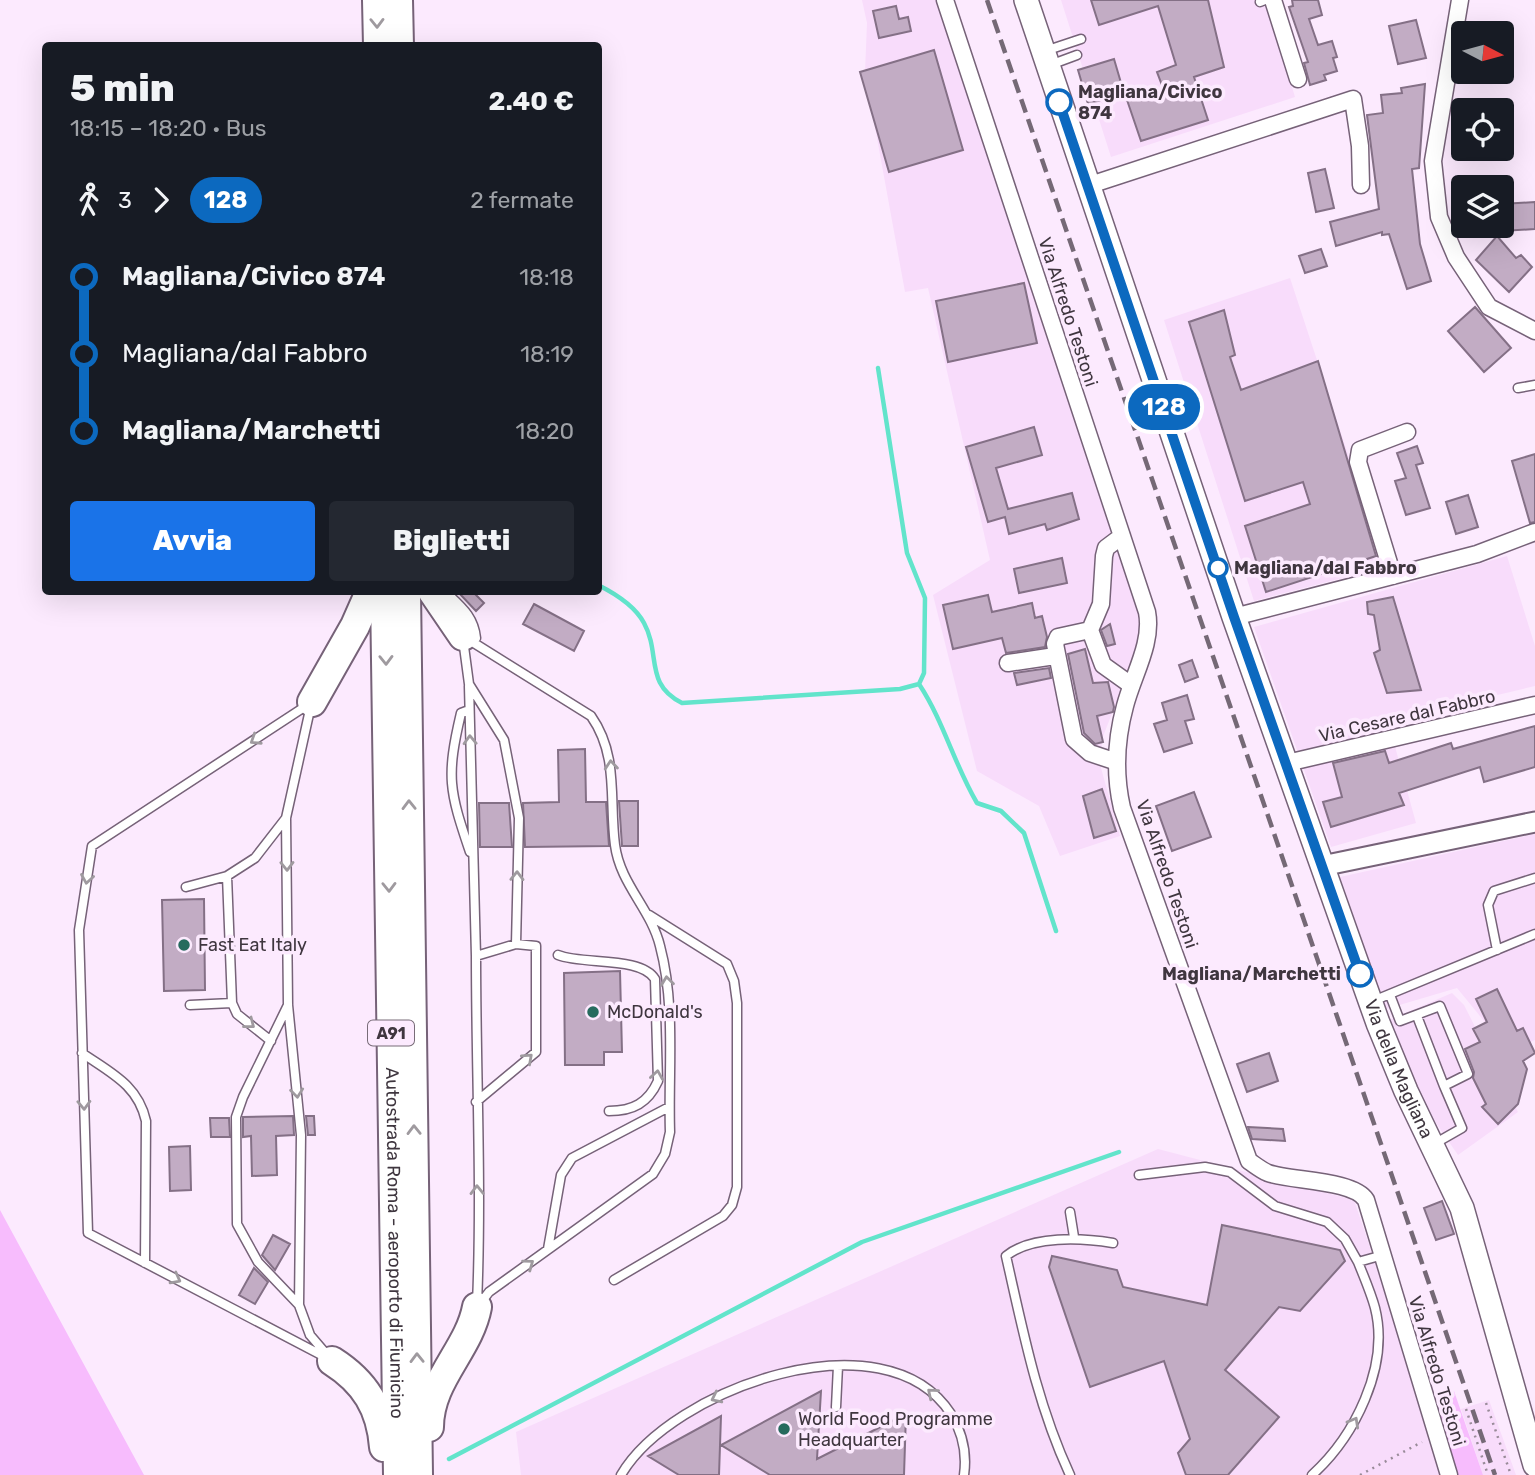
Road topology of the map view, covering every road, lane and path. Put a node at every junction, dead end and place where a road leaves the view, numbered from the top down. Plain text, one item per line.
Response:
1 (377, 0) edge
2 (398, 0) edge
3 (945, 0) edge
4 (1026, 0) edge
5 (1460, 0) edge
6 (1266, 1) edge
7 (1081, 39) dead end
8 (378, 42) edge
9 (399, 42) edge
10 (1077, 55) dead end
11 (1045, 59) junction
12 (1298, 79) dead end
13 (1361, 185) dead end
14 (1087, 186) junction
15 (1535, 331) edge
16 (1535, 385) edge
17 (1518, 388) dead end
18 (1407, 432) dead end
19 (1535, 532) edge
20 (1122, 536) junction
21 (1393, 576) junction
22 (369, 595) edge
23 (385, 595) edge
24 (406, 595) edge
25 (435, 595) edge
26 (1234, 617) junction
27 (1090, 630) junction
28 (470, 642) junction
29 (1055, 656) junction
30 (1008, 663) dead end
31 (469, 684) junction
32 (1131, 685) junction
33 (312, 702) junction
34 (1535, 705) edge
35 (469, 710) junction
36 (1117, 762) junction
37 (1287, 763) junction
38 (286, 818) junction
39 (1535, 822) edge
40 (474, 861) junction
41 (1322, 866) junction
42 (228, 876) junction
43 (1535, 878) edge
44 (186, 887) dead end
45 (648, 914) junction
46 (1535, 934) edge
47 (516, 944) junction
48 (1497, 950) junction
49 (558, 955) dead end
50 (476, 956) junction
51 (1380, 998) junction
52 (232, 1003) junction
53 (190, 1005) dead end
54 (288, 1005) junction
55 (1417, 1016) junction
56 (271, 1041) junction
57 (82, 1053) junction
58 (1444, 1086) junction
59 (476, 1102) junction
60 (669, 1107) junction
61 (609, 1111) dead end
62 (1433, 1145) junction
63 (1139, 1175) dead end
64 (1070, 1212) dead end
65 (1074, 1237) junction
66 (1113, 1243) dead end
67 (548, 1249) junction
68 (1383, 1255) junction
69 (1359, 1262) junction
70 (145, 1263) junction
71 (614, 1280) dead end
72 (299, 1305) junction
73 (477, 1307) junction
74 (332, 1361) junction
75 (838, 1366) junction
76 (1486, 1403) dead end
77 (836, 1406) dead end
78 (1466, 1409) dead end
79 (1435, 1435) junction
80 (1535, 1465) edge
81 (386, 1475) edge
82 (398, 1475) edge
83 (421, 1475) edge
84 (621, 1475) edge
85 (964, 1475) edge
86 (1070, 1475) edge
87 (1312, 1475) edge
88 (1360, 1475) edge
89 (1449, 1475) edge
90 (1488, 1475) edge
91 (1511, 1475) edge

1 -> 8 highway
2 - 9 highway
3 - 20 street, Via Alfredo Testoni
4 - 11 main road, Via della Magliana
5 - 15 street
6 - 12 street
7 - 11 lane
10 - 11 lane
11 - 14 main road, Via della Magliana
13 - 14 street
14 - 26 main road, Via della Magliana
16 - 17 lane
18 - 21 street
19 - 21 street
20 - 27 street
20 - 32 street, Via Alfredo Testoni
21 - 26 street
22 - 33 highway
23 -> 82 highway, Autostrada Roma - aeroporto di Fiumicino / A91
83 -> 24 highway, Autostrada Roma - aeroporto di Fiumicino / A91
25 - 28 highway
26 - 37 main road, Via della Magliana
27 - 29 street
27 - 32 street
28 - 31 lane
45 -> 28 lane
29 - 30 street
29 - 36 street
31 - 35 lane
47 -> 31 lane
32 - 36 street, Via Alfredo Testoni
33 - 38 lane
33 -> 57 lane
34 - 37 street, Via Cesare dal Fabbro
40 -> 35 lane
35 - 40 lane
36 - 68 street, Via Alfredo Testoni
37 - 41 main road, Via della Magliana
38 - 42 lane
38 -> 54 lane
39 - 41 street
40 - 50 lane
41 - 51 main road, Via della Magliana
42 - 44 lane
42 - 52 lane
43 - 48 lane
60 -> 45 lane
45 - 71 lane
46 - 48 lane
47 - 50 lane
59 -> 47 lane
48 - 51 lane
61 -> 49 lane
50 - 59 lane
51 - 55 lane
51 - 62 main road, Via della Magliana
52 - 53 lane
52 -> 56 lane
54 - 56 lane
54 -> 72 lane
55 - 58 lane
55 - 58 lane
56 - 72 lane
57 - 70 lane
57 -> 70 lane
58 - 62 lane
73 -> 59 lane
60 - 67 lane
60 - 67 lane
62 - 80 main road, Via della Magliana
63 - 69 lane
64 - 65 lane
65 - 66 lane
65 - 86 lane
73 -> 67 lane
68 - 69 lane
68 - 79 street, Via Alfredo Testoni
87 -> 69 lane
70 -> 74 lane
72 - 74 lane
73 - 83 highway
74 - 81 highway
75 - 77 lane
75 -> 84 lane
85 -> 75 lane
76 - 91 path
78 - 90 path
79 - 88 path
79 - 89 street, Via Alfredo Testoni

